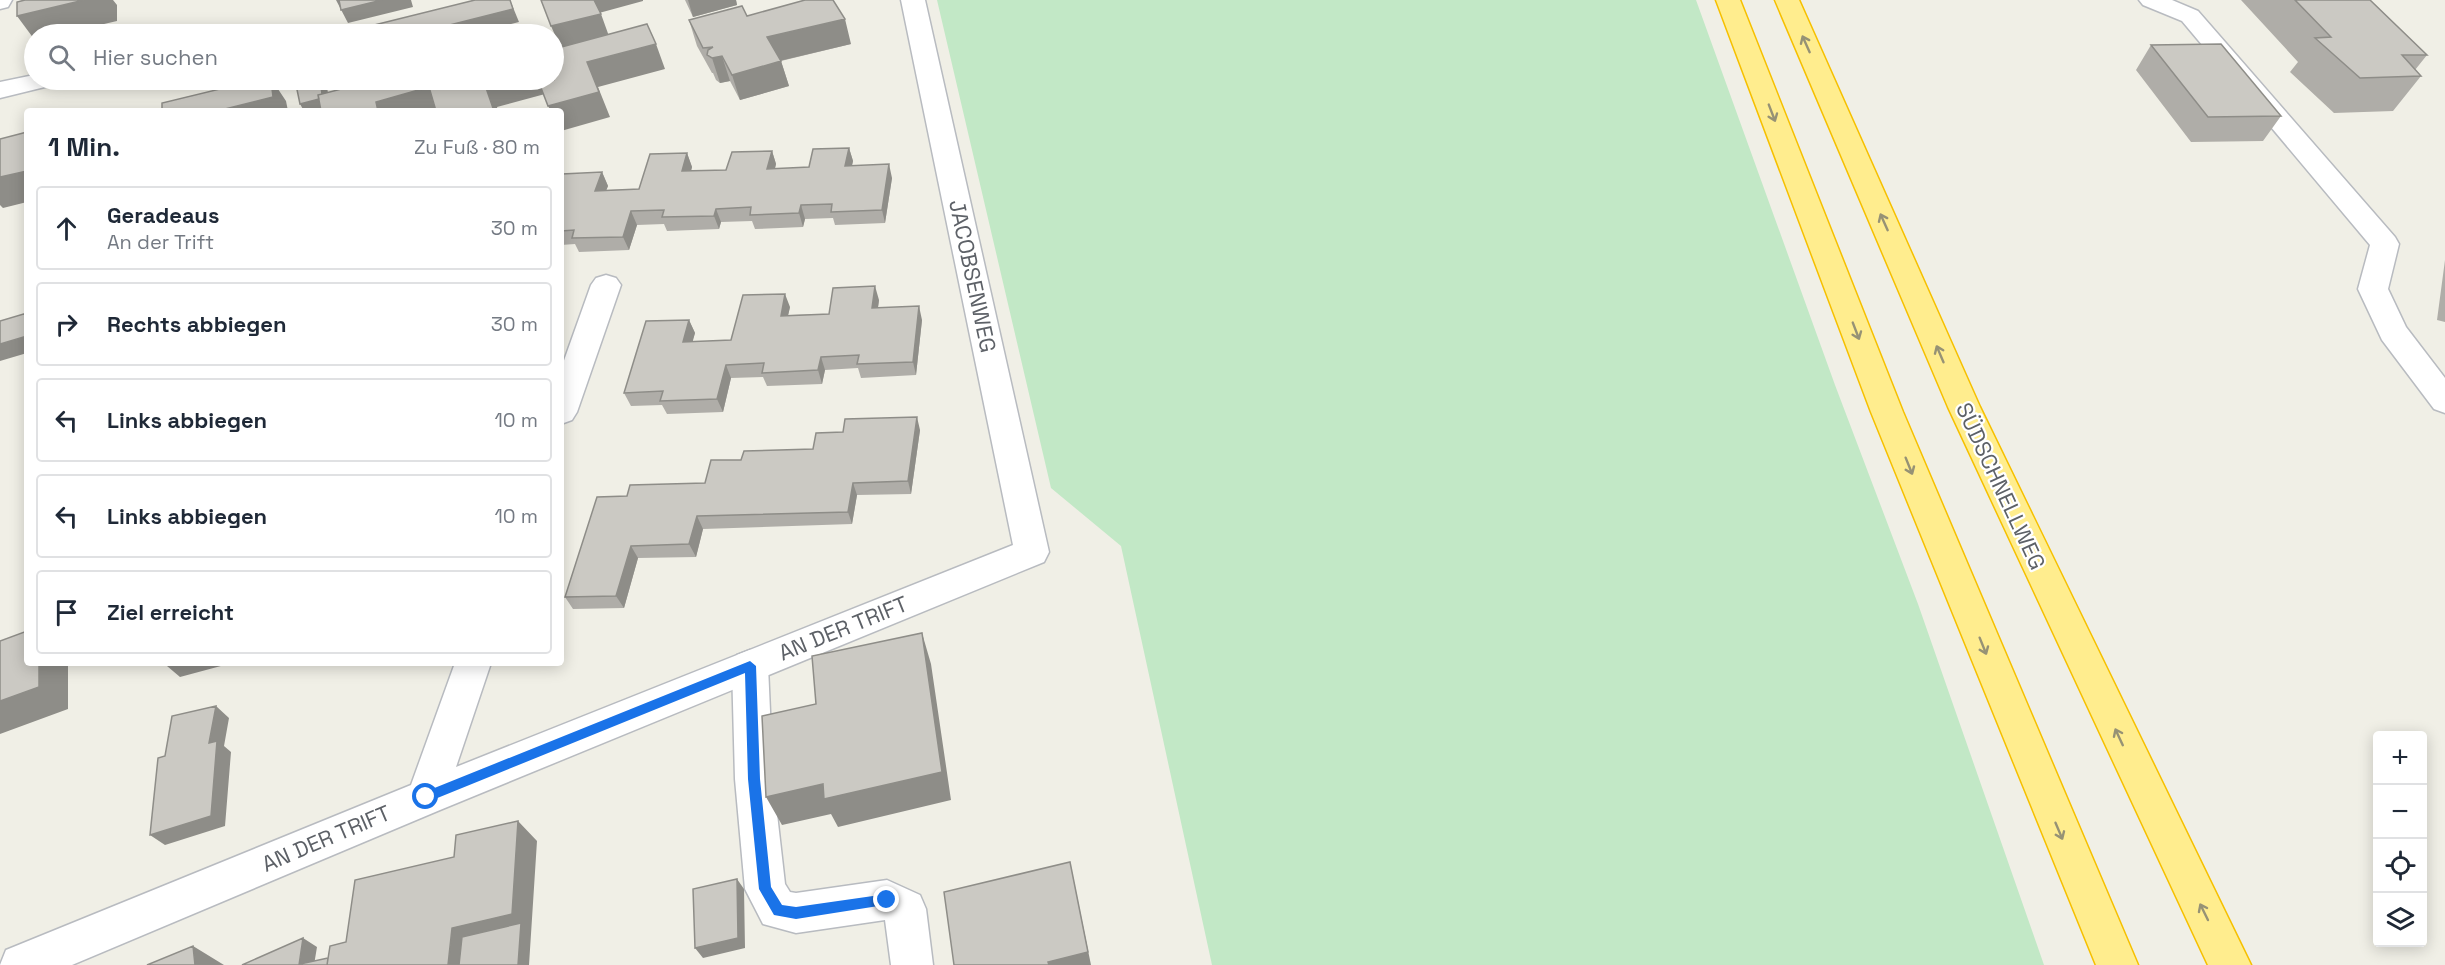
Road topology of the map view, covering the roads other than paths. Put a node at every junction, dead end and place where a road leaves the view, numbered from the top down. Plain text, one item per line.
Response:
1 (913, 0) edge
2 (1728, 0) edge
3 (1787, 0) edge
4 (2151, 0) edge
5 (24, 85) edge
6 (0, 90) edge
7 (606, 285) dead end
8 (2445, 401) edge
9 (564, 404) edge
10 (1032, 552) joint
11 (472, 666) edge
12 (750, 666) junction
13 (426, 797) junction
14 (21, 965) edge
15 (912, 965) edge
16 (2117, 965) edge
17 (2230, 965) edge

1 - 10 street, JACOBSENWEG
2 -> 16 highway
17 -> 3 highway, SÜDSCHNELLWEG
4 - 8 street
5 - 6 street
7 - 9 street
10 - 12 street, AN DER TRIFT
11 - 13 street
12 - 13 street, AN DER TRIFT
12 - 15 street
13 - 14 street, AN DER TRIFT

